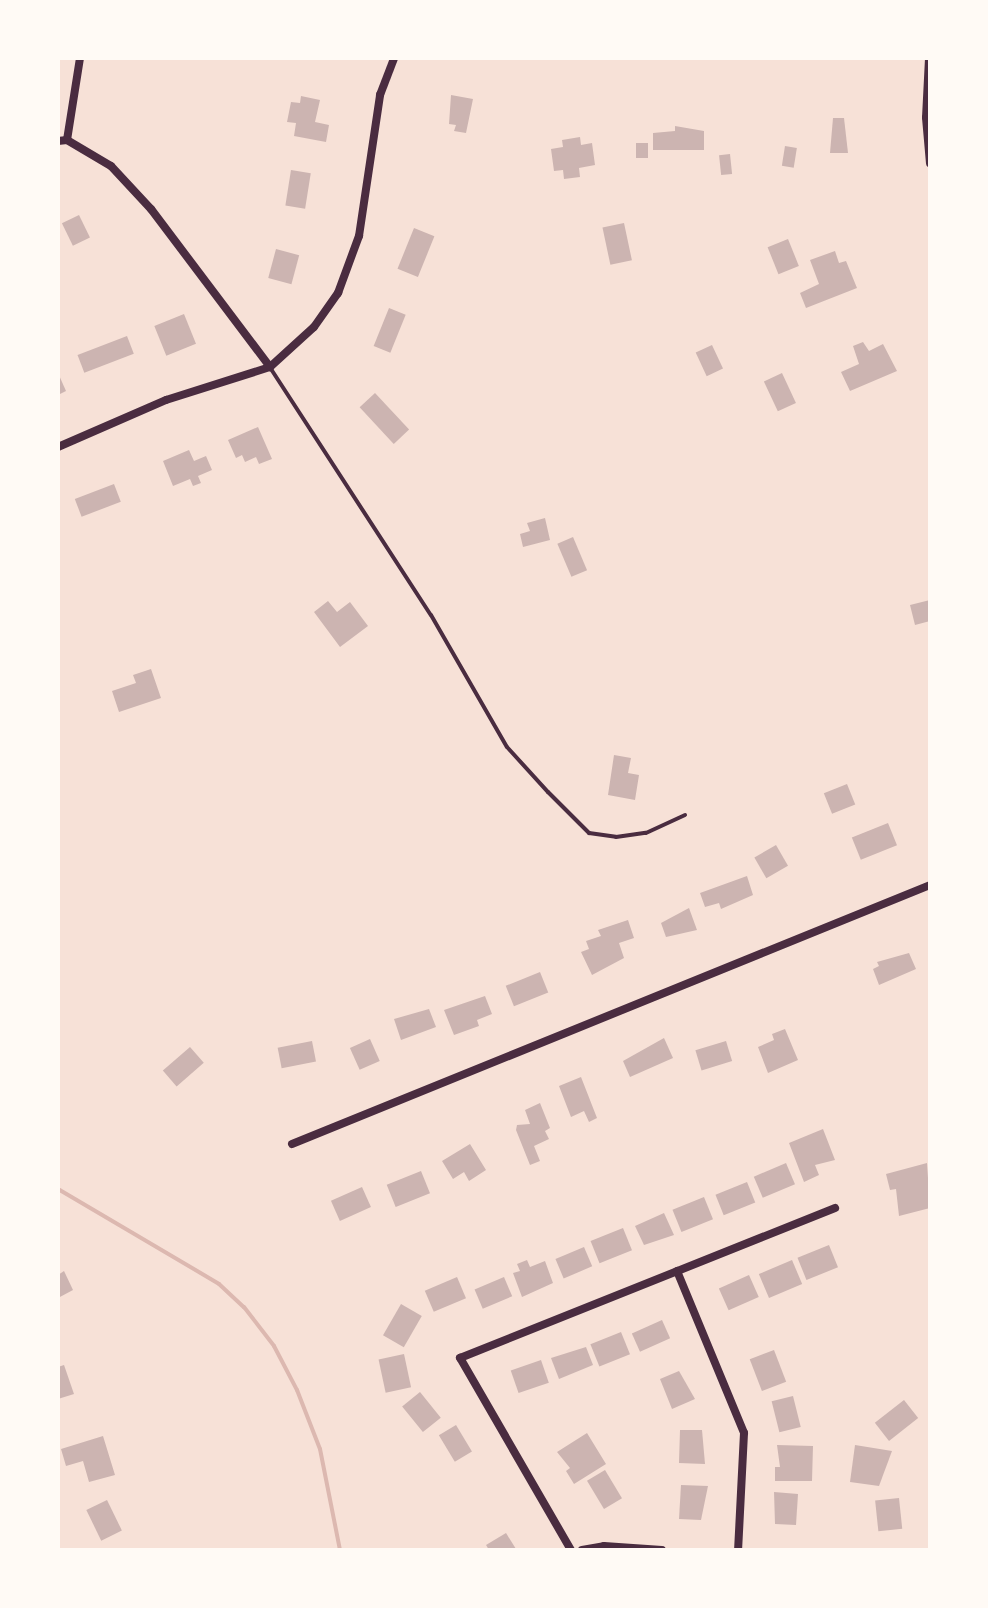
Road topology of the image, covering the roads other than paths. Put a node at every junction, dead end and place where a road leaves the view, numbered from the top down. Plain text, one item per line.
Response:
1 (80, 58) edge
2 (394, 58) edge
3 (928, 58) edge
4 (62, 141) edge
5 (930, 162) edge
6 (270, 368) junction
7 (58, 448) edge
8 (686, 814) dead end
9 (930, 884) edge
10 (292, 1144) dead end
11 (835, 1208) dead end
12 (676, 1271) junction
13 (571, 1550) edge
14 (582, 1550) edge
15 (662, 1550) edge
16 (738, 1550) edge

1 - 4 street
2 - 6 street
3 - 5 street
4 - 6 street
6 - 7 street
6 - 8 lane
9 - 10 street
11 - 12 street
12 - 13 street
12 - 16 street
14 - 15 street

